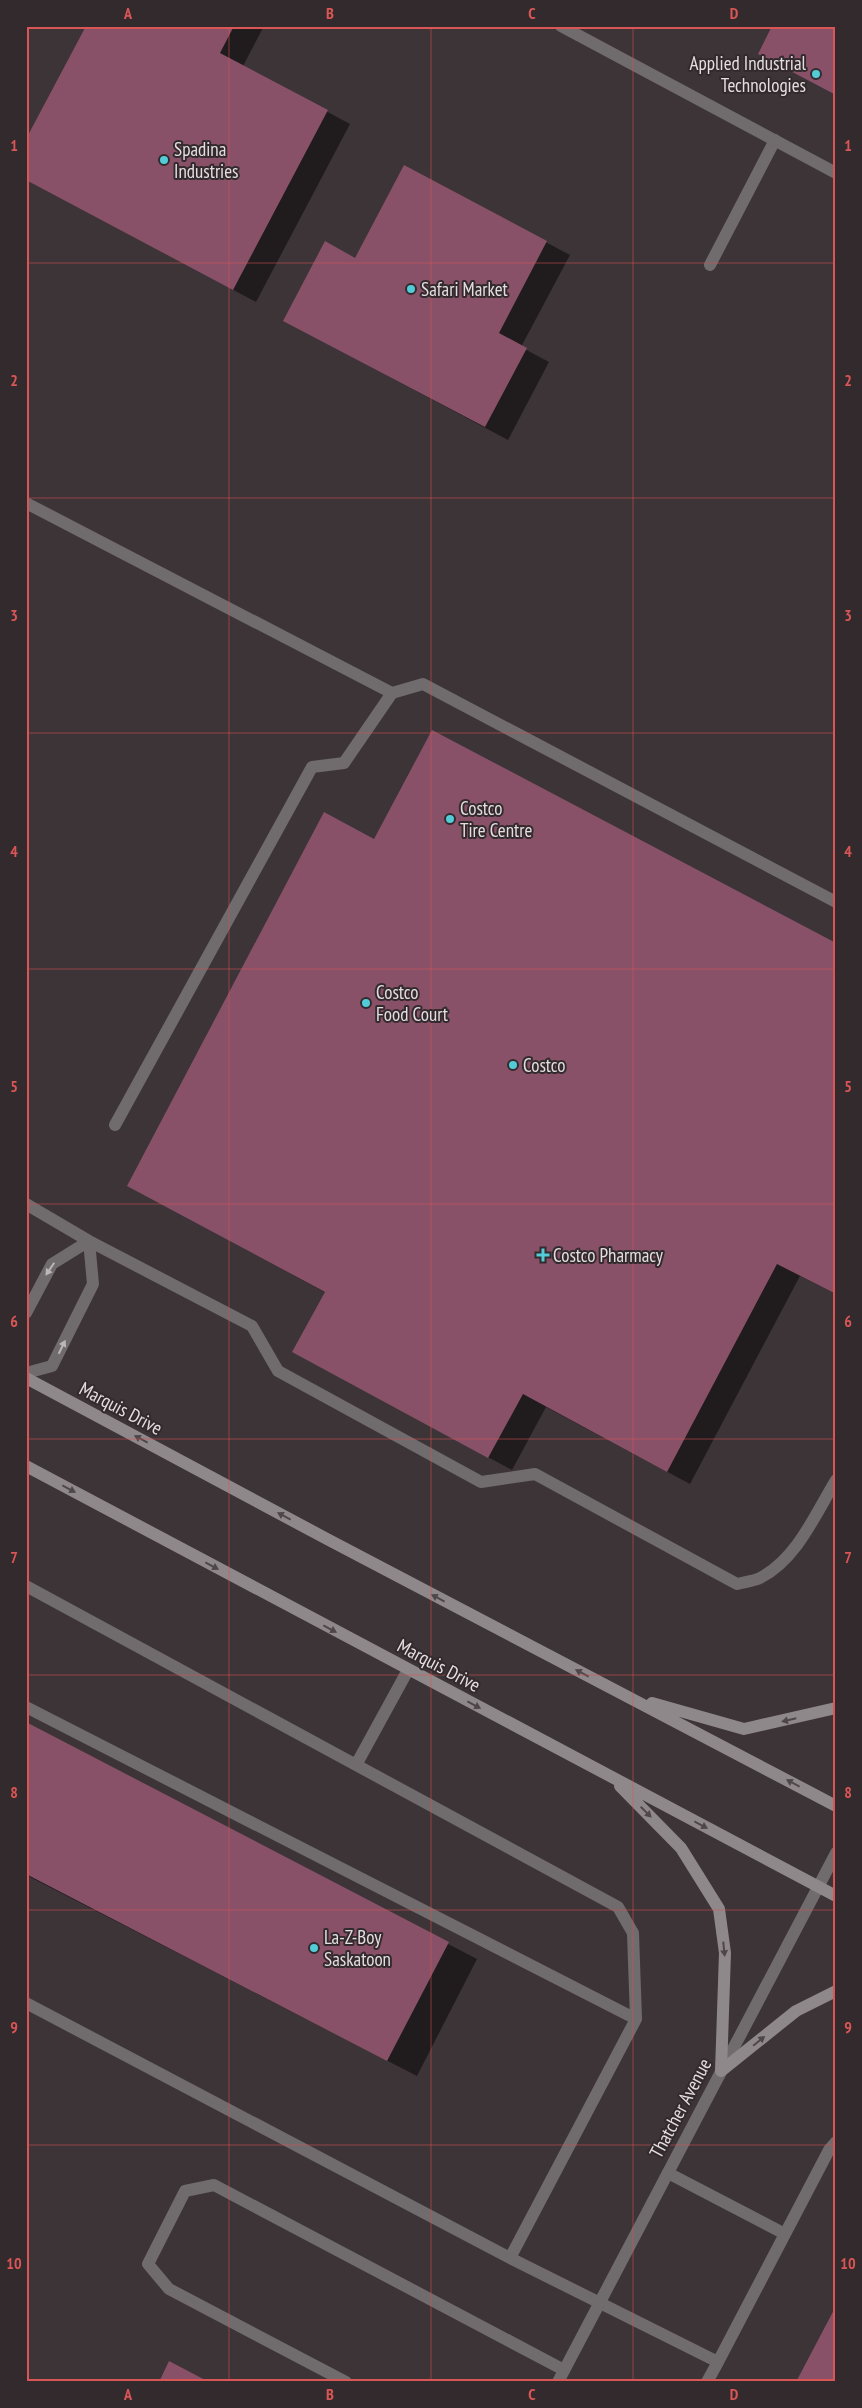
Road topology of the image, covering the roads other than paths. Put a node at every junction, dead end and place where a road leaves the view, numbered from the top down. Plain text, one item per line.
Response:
1 (562, 26) edge
2 (775, 140) junction
3 (836, 173) edge
4 (710, 265) dead end
5 (26, 503) edge
6 (392, 693) junction
7 (836, 902) edge
8 (115, 1125) dead end
9 (26, 1204) edge
10 (89, 1241) junction
11 (26, 1313) edge
12 (26, 1373) edge
13 (26, 1378) edge
14 (26, 1466) edge
15 (836, 1480) edge
16 (26, 1586) edge
17 (408, 1670) junction
18 (626, 1695) junction
19 (26, 1707) edge
20 (836, 1708) edge
21 (356, 1765) junction
22 (612, 1777) junction
23 (836, 1806) edge
24 (836, 1852) edge
25 (818, 1887) junction
26 (836, 1896) edge
27 (836, 1991) edge
28 (26, 2003) edge
29 (636, 2019) junction
30 (721, 2071) junction
31 (836, 2142) edge
32 (668, 2173) junction
33 (785, 2234) junction
34 (510, 2258) junction
35 (599, 2301) junction
36 (718, 2362) junction
37 (561, 2376) edge
38 (346, 2382) edge
39 (707, 2382) edge

1 - 2 street
2 - 3 street
2 - 4 street
5 - 6 street
6 - 7 street
6 - 8 street
9 - 10 street
10 -> 11 street
12 -> 10 street
10 - 15 street
18 -> 13 main road, Marquis Drive
14 -> 17 main road, Marquis Drive
16 - 21 street
17 - 21 street
17 -> 22 main road, Marquis Drive
20 -> 18 main road
23 -> 18 main road, Marquis Drive
19 - 29 street
21 - 29 street
22 -> 25 main road, Marquis Drive
22 -> 30 main road
24 - 25 street, Thatcher Avenue
25 - 26 main road, Marquis Drive
25 - 30 street, Thatcher Avenue
30 -> 27 main road
28 - 34 street
29 - 34 street
30 - 32 street, Thatcher Avenue
31 - 33 street
32 - 33 street
32 - 35 street, Thatcher Avenue
33 - 36 street
34 - 35 street
35 - 36 street
35 - 37 street, Thatcher Avenue
36 - 39 street
37 - 38 street

